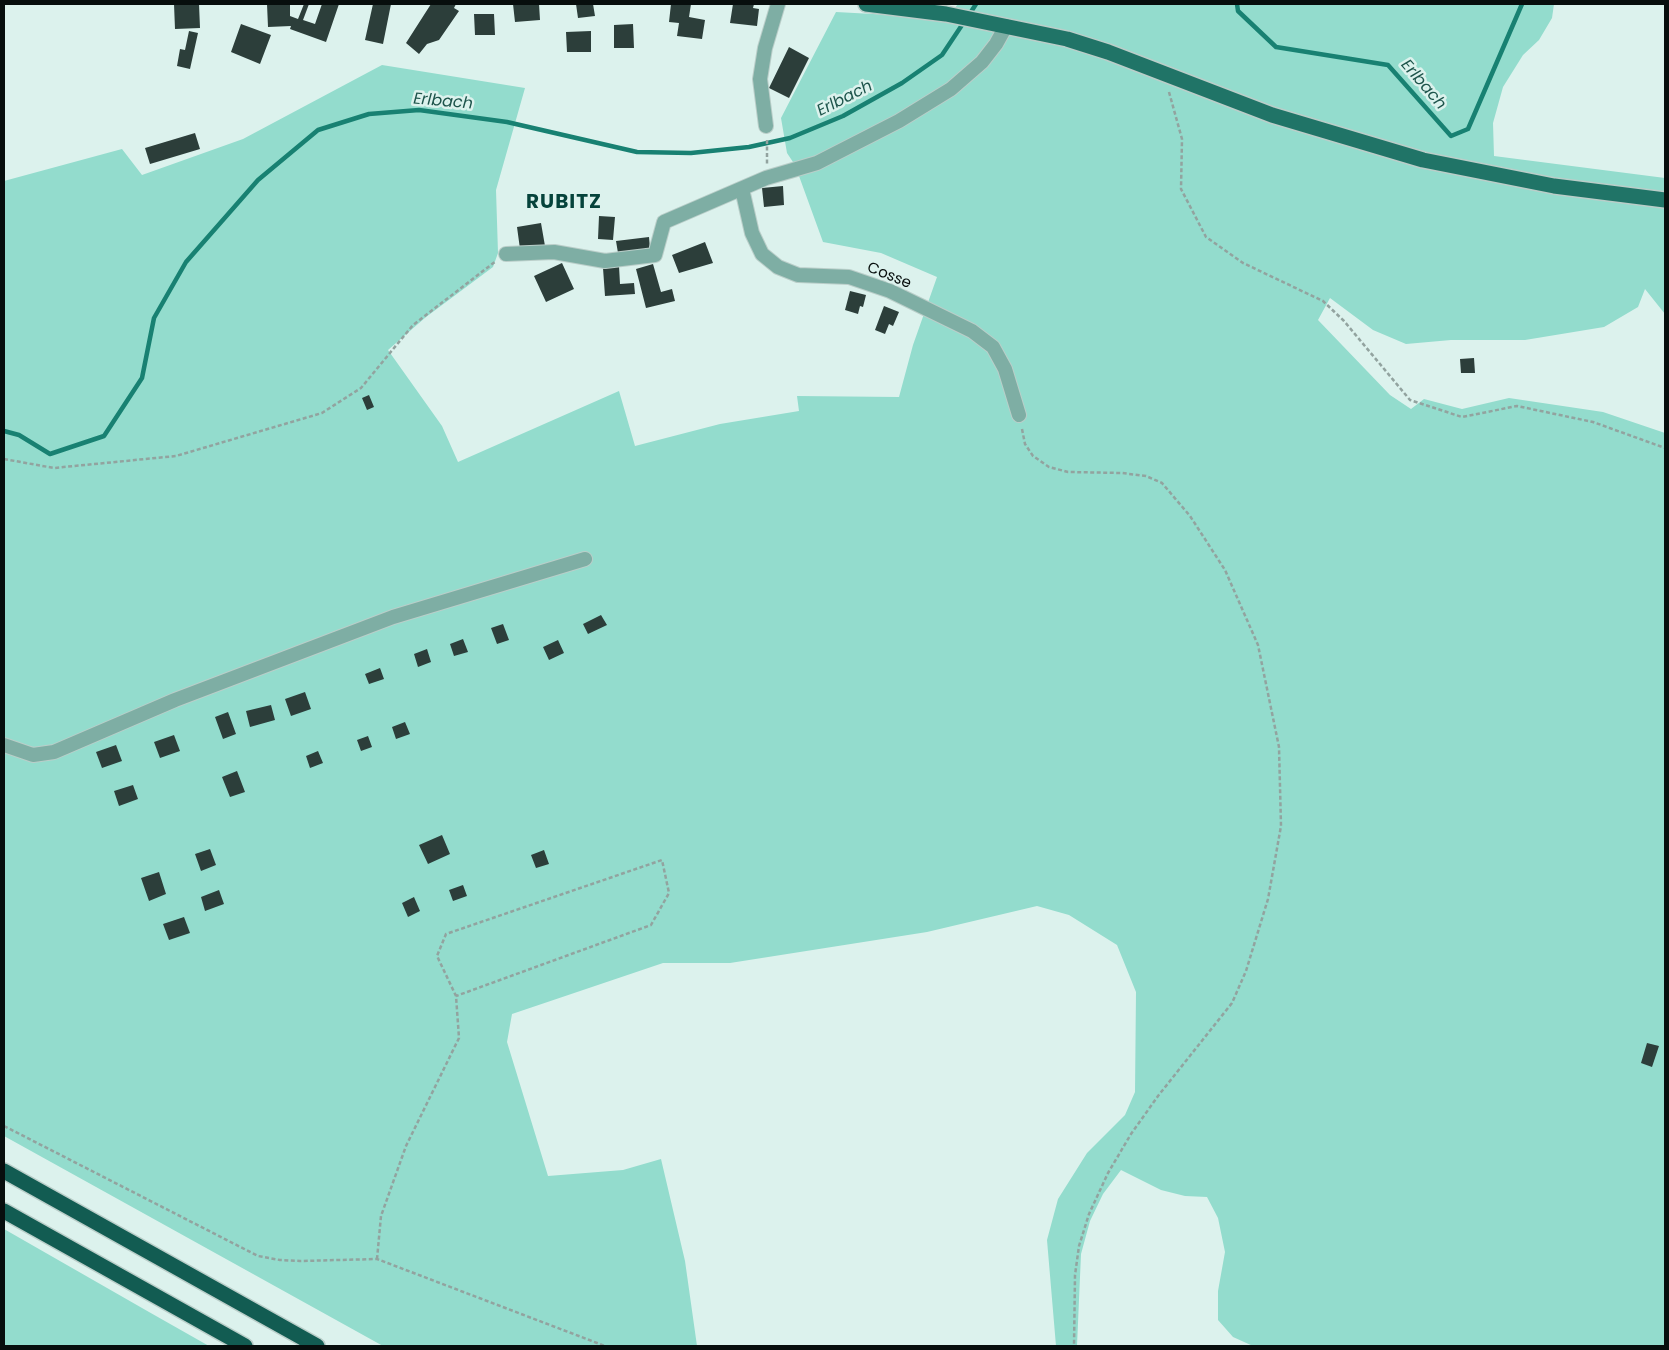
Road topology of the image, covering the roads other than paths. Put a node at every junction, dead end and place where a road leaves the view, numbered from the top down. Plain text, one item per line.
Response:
1 (778, 4) edge
2 (866, 4) edge
3 (941, 11) edge
4 (1006, 26) junction
5 (766, 126) road end
6 (742, 189) junction
7 (1665, 200) edge
8 (506, 254) road end
9 (1019, 415) road end
10 (585, 559) dead end
11 (4, 745) edge
12 (4, 1171) edge
13 (4, 1211) edge
14 (245, 1346) edge
15 (317, 1346) edge

1 - 5 street
2 - 3 main road
3 - 4 main road
4 - 6 street
4 - 7 main road
6 - 8 street
6 - 9 street, Cosse
10 - 11 street
12 - 15 highway
13 - 14 highway

